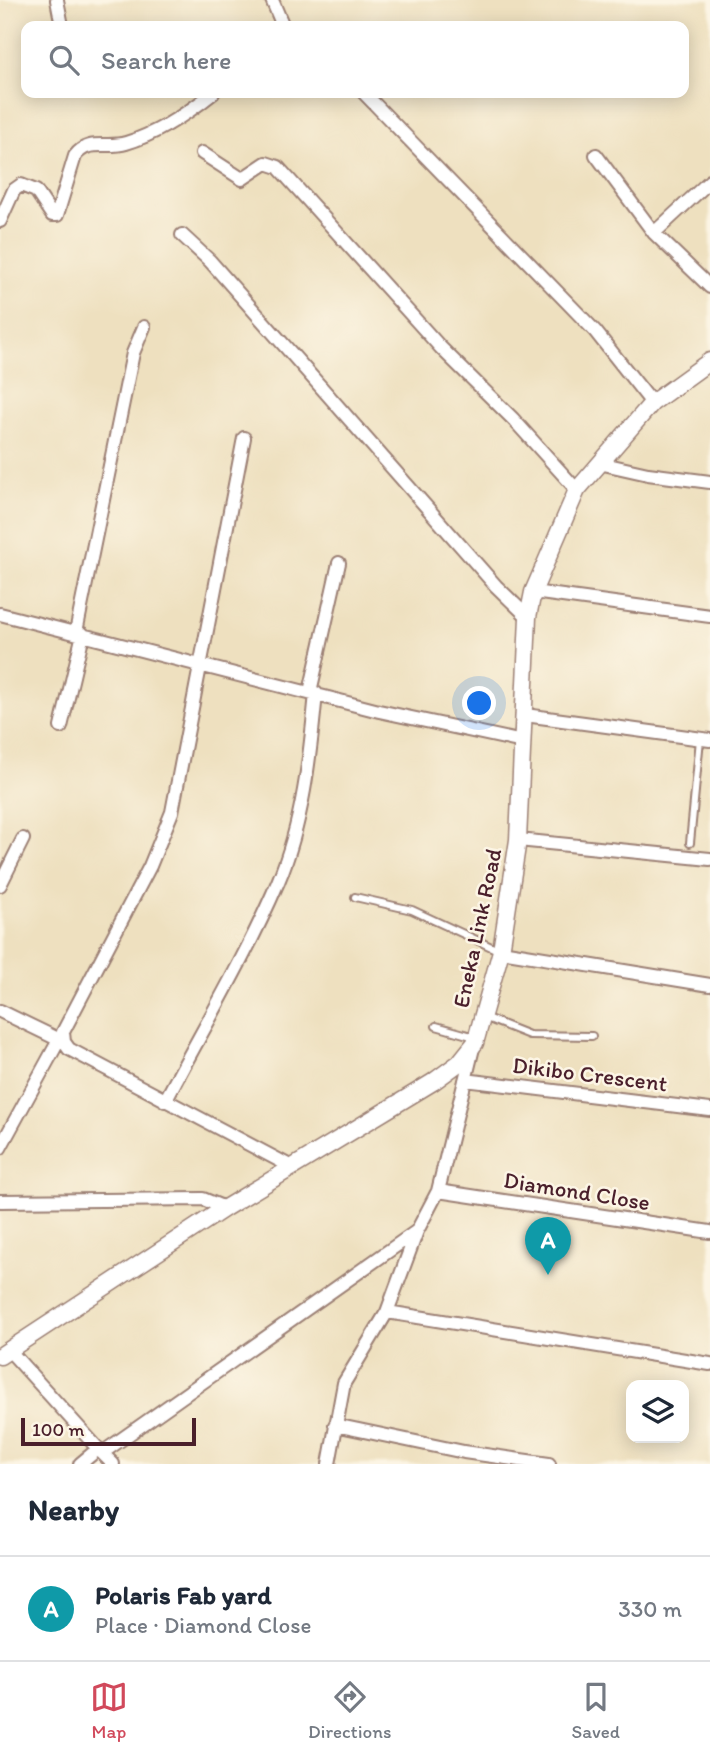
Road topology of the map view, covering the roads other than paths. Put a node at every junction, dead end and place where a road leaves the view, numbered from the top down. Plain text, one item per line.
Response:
1 (57, 0) edge
2 (272, 0) edge
3 (60, 21) edge
4 (281, 21) edge
5 (206, 98) edge
6 (369, 98) edge
7 (202, 153) dead end
8 (596, 155) dead end
9 (710, 181) edge
10 (0, 221) edge
11 (654, 233) junction
12 (182, 235) dead end
13 (710, 287) edge
14 (144, 327) dead end
15 (710, 361) edge
16 (652, 403) junction
17 (244, 438) dead end
18 (599, 463) junction
19 (710, 482) edge
20 (577, 489) junction
21 (339, 563) dead end
22 (533, 592) junction
23 (0, 614) edge
24 (710, 616) edge
25 (528, 617) junction
26 (79, 633) junction
27 (198, 664) junction
28 (313, 693) junction
29 (525, 715) junction
30 (61, 727) dead end
31 (705, 740) edge
32 (523, 742) junction
33 (23, 839) dead end
34 (519, 840) junction
35 (690, 843) dead end
36 (710, 859) edge
37 (0, 885) edge
38 (355, 897) dead end
39 (501, 951) junction
40 (710, 985) edge
41 (0, 1011) edge
42 (484, 1017) junction
43 (436, 1026) dead end
44 (592, 1036) dead end
45 (476, 1040) junction
46 (61, 1041) junction
47 (465, 1080) junction
48 (165, 1101) junction
49 (710, 1110) edge
50 (0, 1148) edge
51 (290, 1166) junction
52 (438, 1191) junction
53 (0, 1201) edge
54 (225, 1208) junction
55 (417, 1231) junction
56 (710, 1232) edge
57 (387, 1312) junction
58 (5, 1353) edge
59 (710, 1364) edge
60 (335, 1425) junction
61 (100, 1451) junction
62 (80, 1464) edge
63 (113, 1464) edge
64 (329, 1464) edge
65 (549, 1464) edge

1 - 3 street
2 - 4 street
5 - 10 street
6 - 16 street
7 - 20 street
8 - 11 street
9 - 11 street
11 - 13 street
12 - 25 street
14 - 26 street
15 - 16 street, Eneka Link Road
16 - 18 street, Eneka Link Road
17 - 27 street
18 - 19 street
18 - 20 street, Eneka Link Road
20 - 22 street, Eneka Link Road
21 - 28 street
22 - 24 street
22 - 25 street, Eneka Link Road
23 - 26 street
25 - 29 street, Eneka Link Road
26 - 27 street
26 - 30 street
27 - 28 street
27 - 46 street
28 - 32 street
28 - 48 street
29 - 31 street
29 - 32 street, Eneka Link Road
31 - 35 lane
32 - 34 street, Eneka Link Road
33 - 37 street
34 - 36 street
34 - 39 street, Eneka Link Road
38 - 39 lane
39 - 40 street
39 - 42 street, Eneka Link Road
41 - 46 street
42 - 44 lane
42 - 45 street, Eneka Link Road
43 - 45 lane
45 - 47 street
45 - 51 street, Eneka Link Road
46 - 48 street
46 - 50 street
47 - 49 street, Dikibo Crescent
47 - 52 street
48 - 51 street
51 - 54 street, Eneka Link Road
52 - 55 street
52 - 56 street, Diamond Close
53 - 54 street
54 - 58 street, Eneka Link Road
55 - 57 street
55 - 61 street
57 - 59 street
57 - 60 street
58 - 61 street
60 - 64 street
60 - 65 street
61 - 62 street
61 - 63 street

